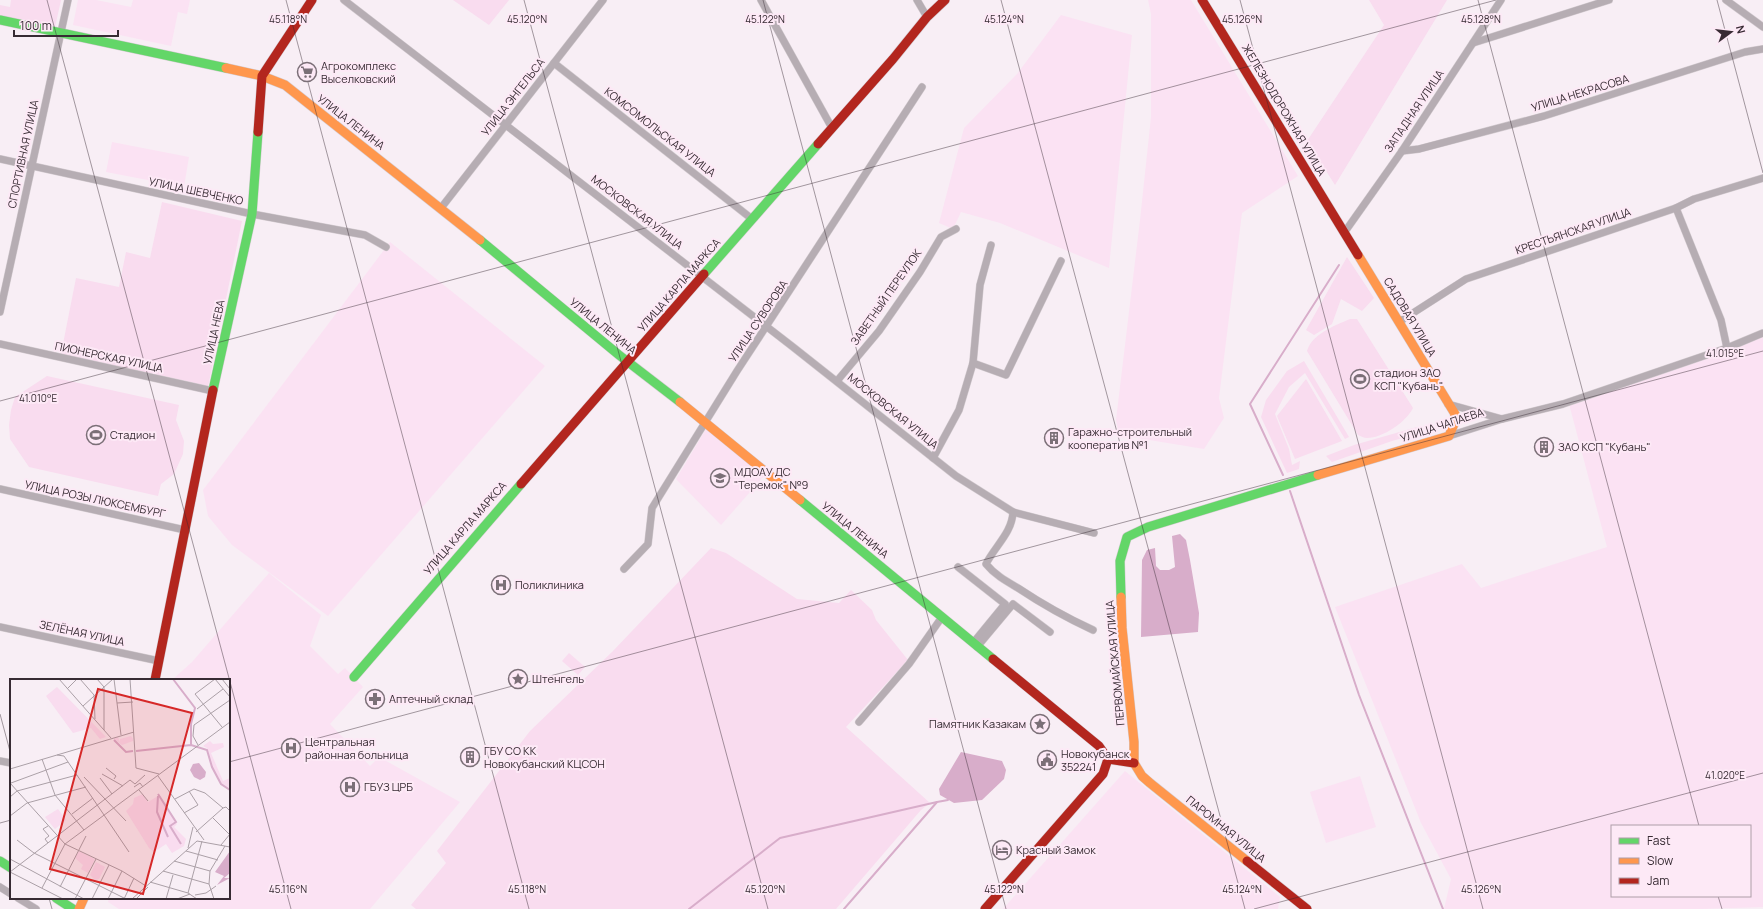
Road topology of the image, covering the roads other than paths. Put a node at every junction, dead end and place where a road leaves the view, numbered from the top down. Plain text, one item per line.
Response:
1 (68, 0) edge
2 (312, 0) edge
3 (344, 0) edge
4 (603, 0) edge
5 (761, 0) edge
6 (917, 0) edge
7 (945, 0) edge
8 (1202, 0) edge
9 (1501, 0) edge
10 (1609, 0) edge
11 (1726, 0) edge
12 (927, 17) junction
13 (0, 20) edge
14 (1763, 27) edge
15 (61, 34) junction
16 (1473, 43) junction
17 (1763, 49) edge
18 (554, 63) junction
19 (262, 76) junction
20 (922, 87) dead end
21 (506, 124) junction
22 (832, 128) junction
23 (1402, 151) junction
24 (0, 160) edge
25 (31, 166) junction
26 (1763, 178) edge
27 (441, 208) junction
28 (1676, 208) junction
29 (252, 214) junction
30 (752, 219) junction
31 (956, 230) dead end
32 (1344, 234) junction
33 (991, 245) dead end
34 (386, 247) dead end
35 (1061, 261) dead end
36 (702, 278) junction
37 (0, 312) edge
38 (1399, 322) junction
39 (767, 328) junction
40 (1763, 333) edge
41 (0, 344) edge
42 (1727, 348) junction
43 (628, 362) junction
44 (973, 363) junction
45 (837, 381) junction
46 (213, 391) junction
47 (1448, 404) junction
48 (1502, 419) junction
49 (705, 422) junction
50 (1449, 436) junction
51 (933, 458) junction
52 (0, 490) edge
53 (1013, 512) junction
54 (185, 530) junction
55 (1094, 533) dead end
56 (1128, 538) joint
57 (958, 567) dead end
58 (624, 569) dead end
59 (942, 617) junction
60 (0, 627) edge
61 (1093, 630) dead end
62 (1050, 632) dead end
63 (975, 645) junction
64 (159, 661) junction
65 (354, 677) dead end
66 (155, 679) edge
67 (859, 722) dead end
68 (1108, 759) junction
69 (0, 761) edge
70 (1134, 763) junction
71 (10, 764) edge
72 (0, 861) edge
73 (10, 867) edge
74 (0, 887) edge
75 (10, 893) edge
76 (20, 899) edge
77 (58, 899) edge
78 (84, 899) edge
79 (36, 909) edge
80 (73, 909) edge
81 (79, 909) edge
82 (985, 909) edge
83 (1307, 909) edge

1 - 15 street, СПОРТИВНАЯ УЛИЦА
2 - 19 main road, УЛИЦА НЕВА
3 - 21 street, МОСКОВСКАЯ УЛИЦА
4 - 18 street, УЛИЦА ЭНГЕЛЬСА
5 - 22 street
6 - 12 street
7 - 12 main road, УЛИЦА КАРЛА МАРКСА
8 - 32 main road, ЖЕЛЕЗНОДОРОЖНАЯ УЛИЦА
9 - 16 street, ЗАПАДНАЯ УЛИЦА
10 - 16 street
11 - 14 street
12 - 22 main road, УЛИЦА КАРЛА МАРКСА
13 - 15 main road, УЛИЦА ЛЕНИНА
15 - 19 main road, УЛИЦА ЛЕНИНА
15 - 25 street, СПОРТИВНАЯ УЛИЦА
16 - 23 street, ЗАПАДНАЯ УЛИЦА
17 - 23 street, УЛИЦА НЕКРАСОВА
18 - 21 street, УЛИЦА ЭНГЕЛЬСА
18 - 30 street, КОМСОМОЛЬСКАЯ УЛИЦА
19 - 27 main road, УЛИЦА ЛЕНИНА
19 - 29 main road, УЛИЦА НЕВА
20 - 39 street, УЛИЦА СУВОРОВА
21 - 27 street, УЛИЦА ЭНГЕЛЬСА
21 - 36 street, МОСКОВСКАЯ УЛИЦА
22 - 30 main road, УЛИЦА КАРЛА МАРКСА
23 - 32 street, ЗАПАДНАЯ УЛИЦА
24 - 25 street, УЛИЦА ШЕВЧЕНКО
25 - 29 street, УЛИЦА ШЕВЧЕНКО
25 - 37 street, СПОРТИВНАЯ УЛИЦА
26 - 28 street, КРЕСТЬЯНСКАЯ УЛИЦА
27 - 43 main road, УЛИЦА ЛЕНИНА
28 - 38 street, КРЕСТЬЯНСКАЯ УЛИЦА
28 - 42 street
29 - 34 street, УЛИЦА ШЕВЧЕНКО
29 - 46 main road, УЛИЦА НЕВА
30 - 36 main road, УЛИЦА КАРЛА МАРКСА
31 - 45 street, ЗАВЕТНЫЙ ПЕРЕУЛОК
32 - 38 main road, САДОВАЯ УЛИЦА
33 - 44 street
35 - 44 street
36 - 39 street, МОСКОВСКАЯ УЛИЦА
36 - 43 main road, УЛИЦА КАРЛА МАРКСА
38 - 47 main road, САДОВАЯ УЛИЦА
39 - 45 street, МОСКОВСКАЯ УЛИЦА
39 - 49 street, УЛИЦА СУВОРОВА
40 - 42 street, УЛИЦА ЧАПАЕВА
41 - 46 street, ПИОНЕРСКАЯ УЛИЦА
42 - 48 street, УЛИЦА ЧАПАЕВА
43 - 49 main road, УЛИЦА ЛЕНИНА
43 - 65 main road, УЛИЦА КАРЛА МАРКСА
44 - 51 street
45 - 51 street, МОСКОВСКАЯ УЛИЦА
46 - 54 main road, УЛИЦА НЕВА
47 - 48 street
47 - 50 main road, САДОВАЯ УЛИЦА
48 - 50 street, УЛИЦА ЧАПАЕВА
49 - 58 street, УЛИЦА СУВОРОВА
49 - 59 main road, УЛИЦА ЛЕНИНА
50 - 56 main road, УЛИЦА ЧАПАЕВА
51 - 53 street, МОСКОВСКАЯ УЛИЦА
52 - 54 street, УЛИЦА РОЗЫ ЛЮКСЕМБУРГ
53 - 55 street, МОСКОВСКАЯ УЛИЦА
53 - 61 street
54 - 64 main road, УЛИЦА НЕВА
56 - 70 main road, ПЕРВОМАЙСКАЯ УЛИЦА
57 - 63 street
59 - 63 main road, УЛИЦА ЛЕНИНА
59 - 67 street
60 - 64 street, ЗЕЛЁНАЯ УЛИЦА
62 - 63 street
63 - 68 main road, УЛИЦА ЛЕНИНА
64 - 66 main road, УЛИЦА НЕВА
68 - 70 main road
68 - 82 main road
69 - 71 street
70 - 83 main road, ПАРОМНАЯ УЛИЦА
72 - 73 main road
74 - 75 street
76 - 79 street
77 - 80 main road
78 - 81 main road

